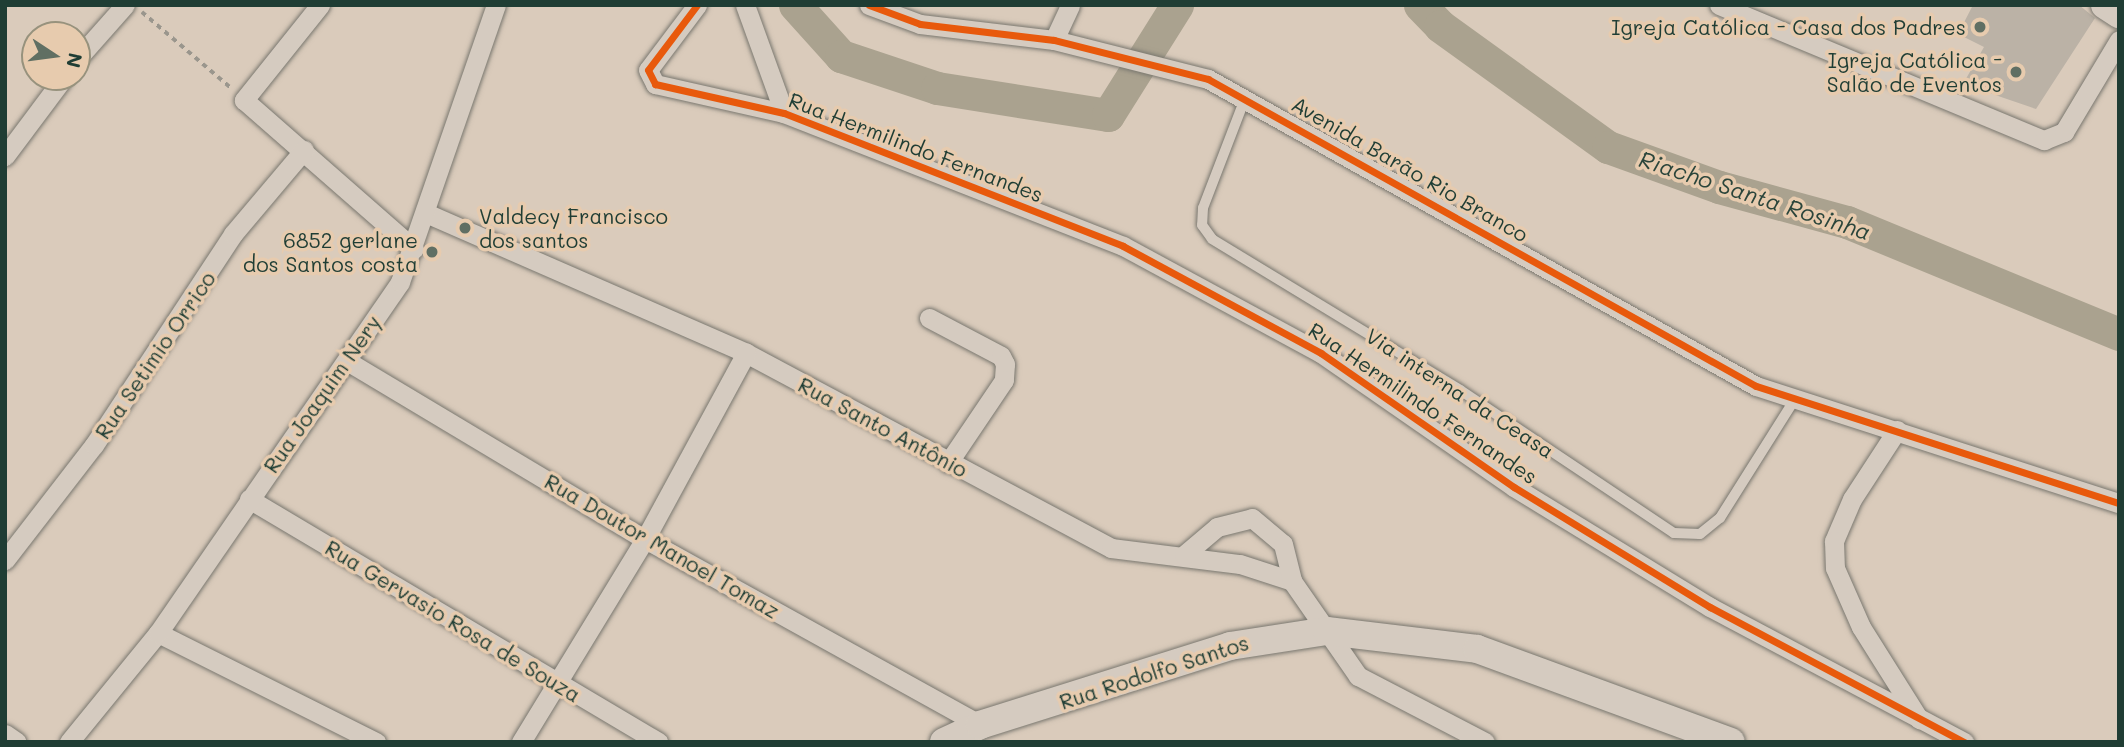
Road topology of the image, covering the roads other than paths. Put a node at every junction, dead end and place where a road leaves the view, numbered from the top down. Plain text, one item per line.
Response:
1 (125, 5) edge
2 (320, 5) edge
3 (496, 5) edge
4 (697, 5) edge
5 (745, 5) edge
6 (1070, 5) edge
7 (1719, 5) edge
8 (2105, 5) edge
9 (875, 8) edge
10 (2119, 14) edge
11 (1054, 40) junction
12 (91, 43) edge
13 (2116, 53) edge
14 (54, 91) edge
15 (1246, 96) junction
16 (784, 113) junction
17 (304, 150) junction
18 (5, 156) edge
19 (426, 213) junction
20 (414, 249) junction
21 (929, 318) dead end
22 (746, 354) junction
23 (347, 361) junction
24 (1793, 402) junction
25 (1897, 430) junction
26 (948, 463) junction
27 (249, 499) junction
28 (2119, 503) edge
29 (645, 539) junction
30 (1184, 555) junction
31 (5, 560) edge
32 (1292, 581) junction
33 (1327, 631) junction
34 (158, 633) junction
35 (557, 683) junction
36 (1921, 722) junction
37 (980, 725) junction
38 (1679, 730) edge
39 (5, 734) edge
40 (17, 742) edge
41 (69, 742) edge
42 (376, 742) edge
43 (521, 742) edge
44 (657, 742) edge
45 (944, 742) edge
46 (1485, 742) edge
47 (1731, 742) edge
48 (1964, 742) edge

1 - 12 street
2 - 17 street
3 - 19 street, Rua Joaquim Nery
4 - 16 street, Rua Hermilindo Fernandes
5 - 16 street
6 - 11 street
7 - 13 street
8 - 10 main road
9 - 11 street, Avenida Barão Rio Branco
11 - 15 street, Avenida Barão Rio Branco
14 - 18 street
15 - 24 street, Avenida Barão Rio Branco
15 - 24 lane, Via interna da Ceasa
16 - 36 street, Rua Hermilindo Fernandes
17 - 20 street
17 - 31 street, Rua Setimio Orrico
19 - 20 street, Rua Joaquim Nery
19 - 22 street, Rua Santo Antônio
20 - 23 street, Rua Joaquim Nery
21 - 26 street
22 - 26 street, Rua Santo Antônio
22 - 29 street
23 - 27 street, Rua Joaquim Nery
23 - 29 street, Rua Doutor Manoel Tomaz
24 - 25 street, Avenida Barão Rio Branco
25 - 28 street, Avenida Barão Rio Branco
25 - 36 street
26 - 30 street, Rua Santo Antônio
27 - 34 street, Rua Joaquim Nery
27 - 35 street, Rua Gervasio Rosa de Souza
29 - 35 street
29 - 37 street, Rua Doutor Manoel Tomaz
30 - 32 street, Rua Santo Antônio
30 - 32 street
32 - 33 street
33 - 37 main road, Rua Rodolfo Santos
33 - 38 main road, Rua Rodolfo Santos
33 - 46 street
34 - 41 street, Rua Joaquim Nery
34 - 42 street
35 - 43 street
35 - 44 street, Rua Gervasio Rosa de Souza
36 - 48 street, Rua Hermilindo Fernandes
37 - 45 main road, Rua Rodolfo Santos
38 - 47 main road, Rua Rodolfo Santos
39 - 40 street

